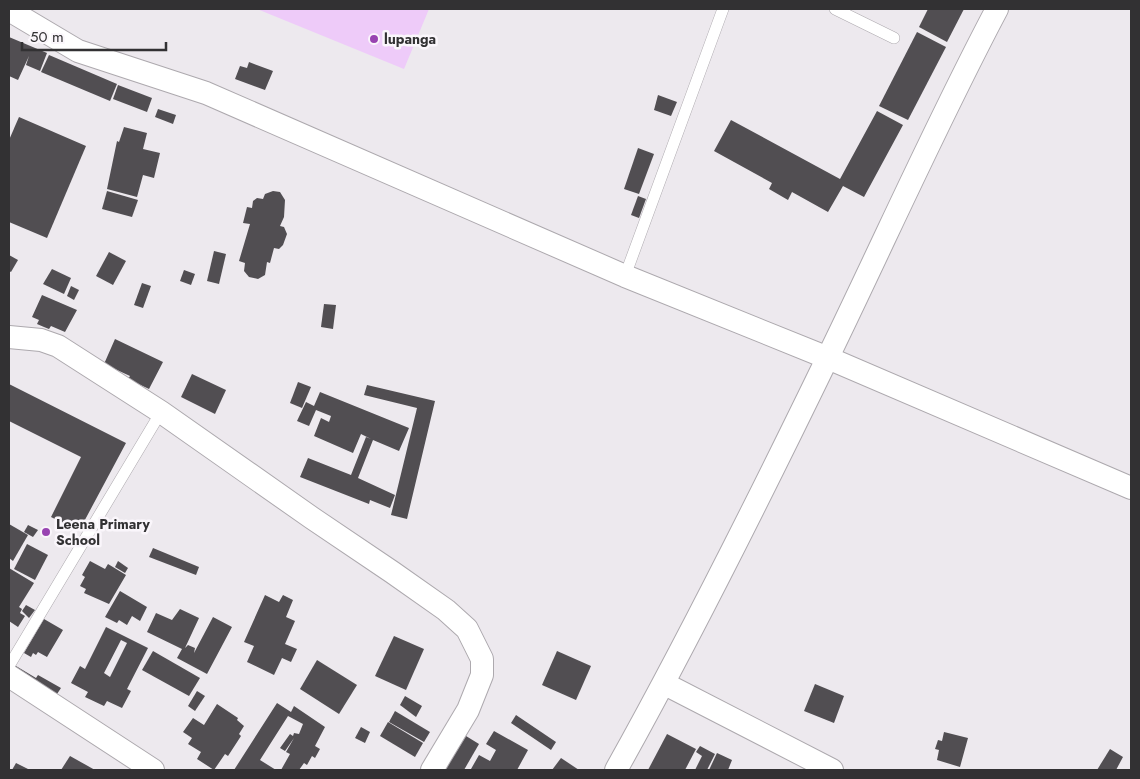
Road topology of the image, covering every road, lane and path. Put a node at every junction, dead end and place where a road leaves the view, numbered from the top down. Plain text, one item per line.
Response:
1 (723, 9) edge
2 (835, 9) edge
3 (997, 9) edge
4 (9, 10) edge
5 (894, 38) dead end
6 (625, 276) junction
7 (9, 337) edge
8 (828, 358) junction
9 (161, 412) junction
10 (1131, 488) edge
11 (9, 666) edge
12 (9, 676) edge
13 (664, 684) junction
14 (153, 770) edge
15 (432, 770) edge
16 (616, 770) edge
17 (832, 770) edge

1 - 6 lane
2 - 5 lane
3 - 8 street
4 - 6 street
6 - 8 street
7 - 9 street
8 - 10 street
8 - 13 street
9 - 11 lane
9 - 15 street
12 - 14 street
13 - 16 street
13 - 17 street

